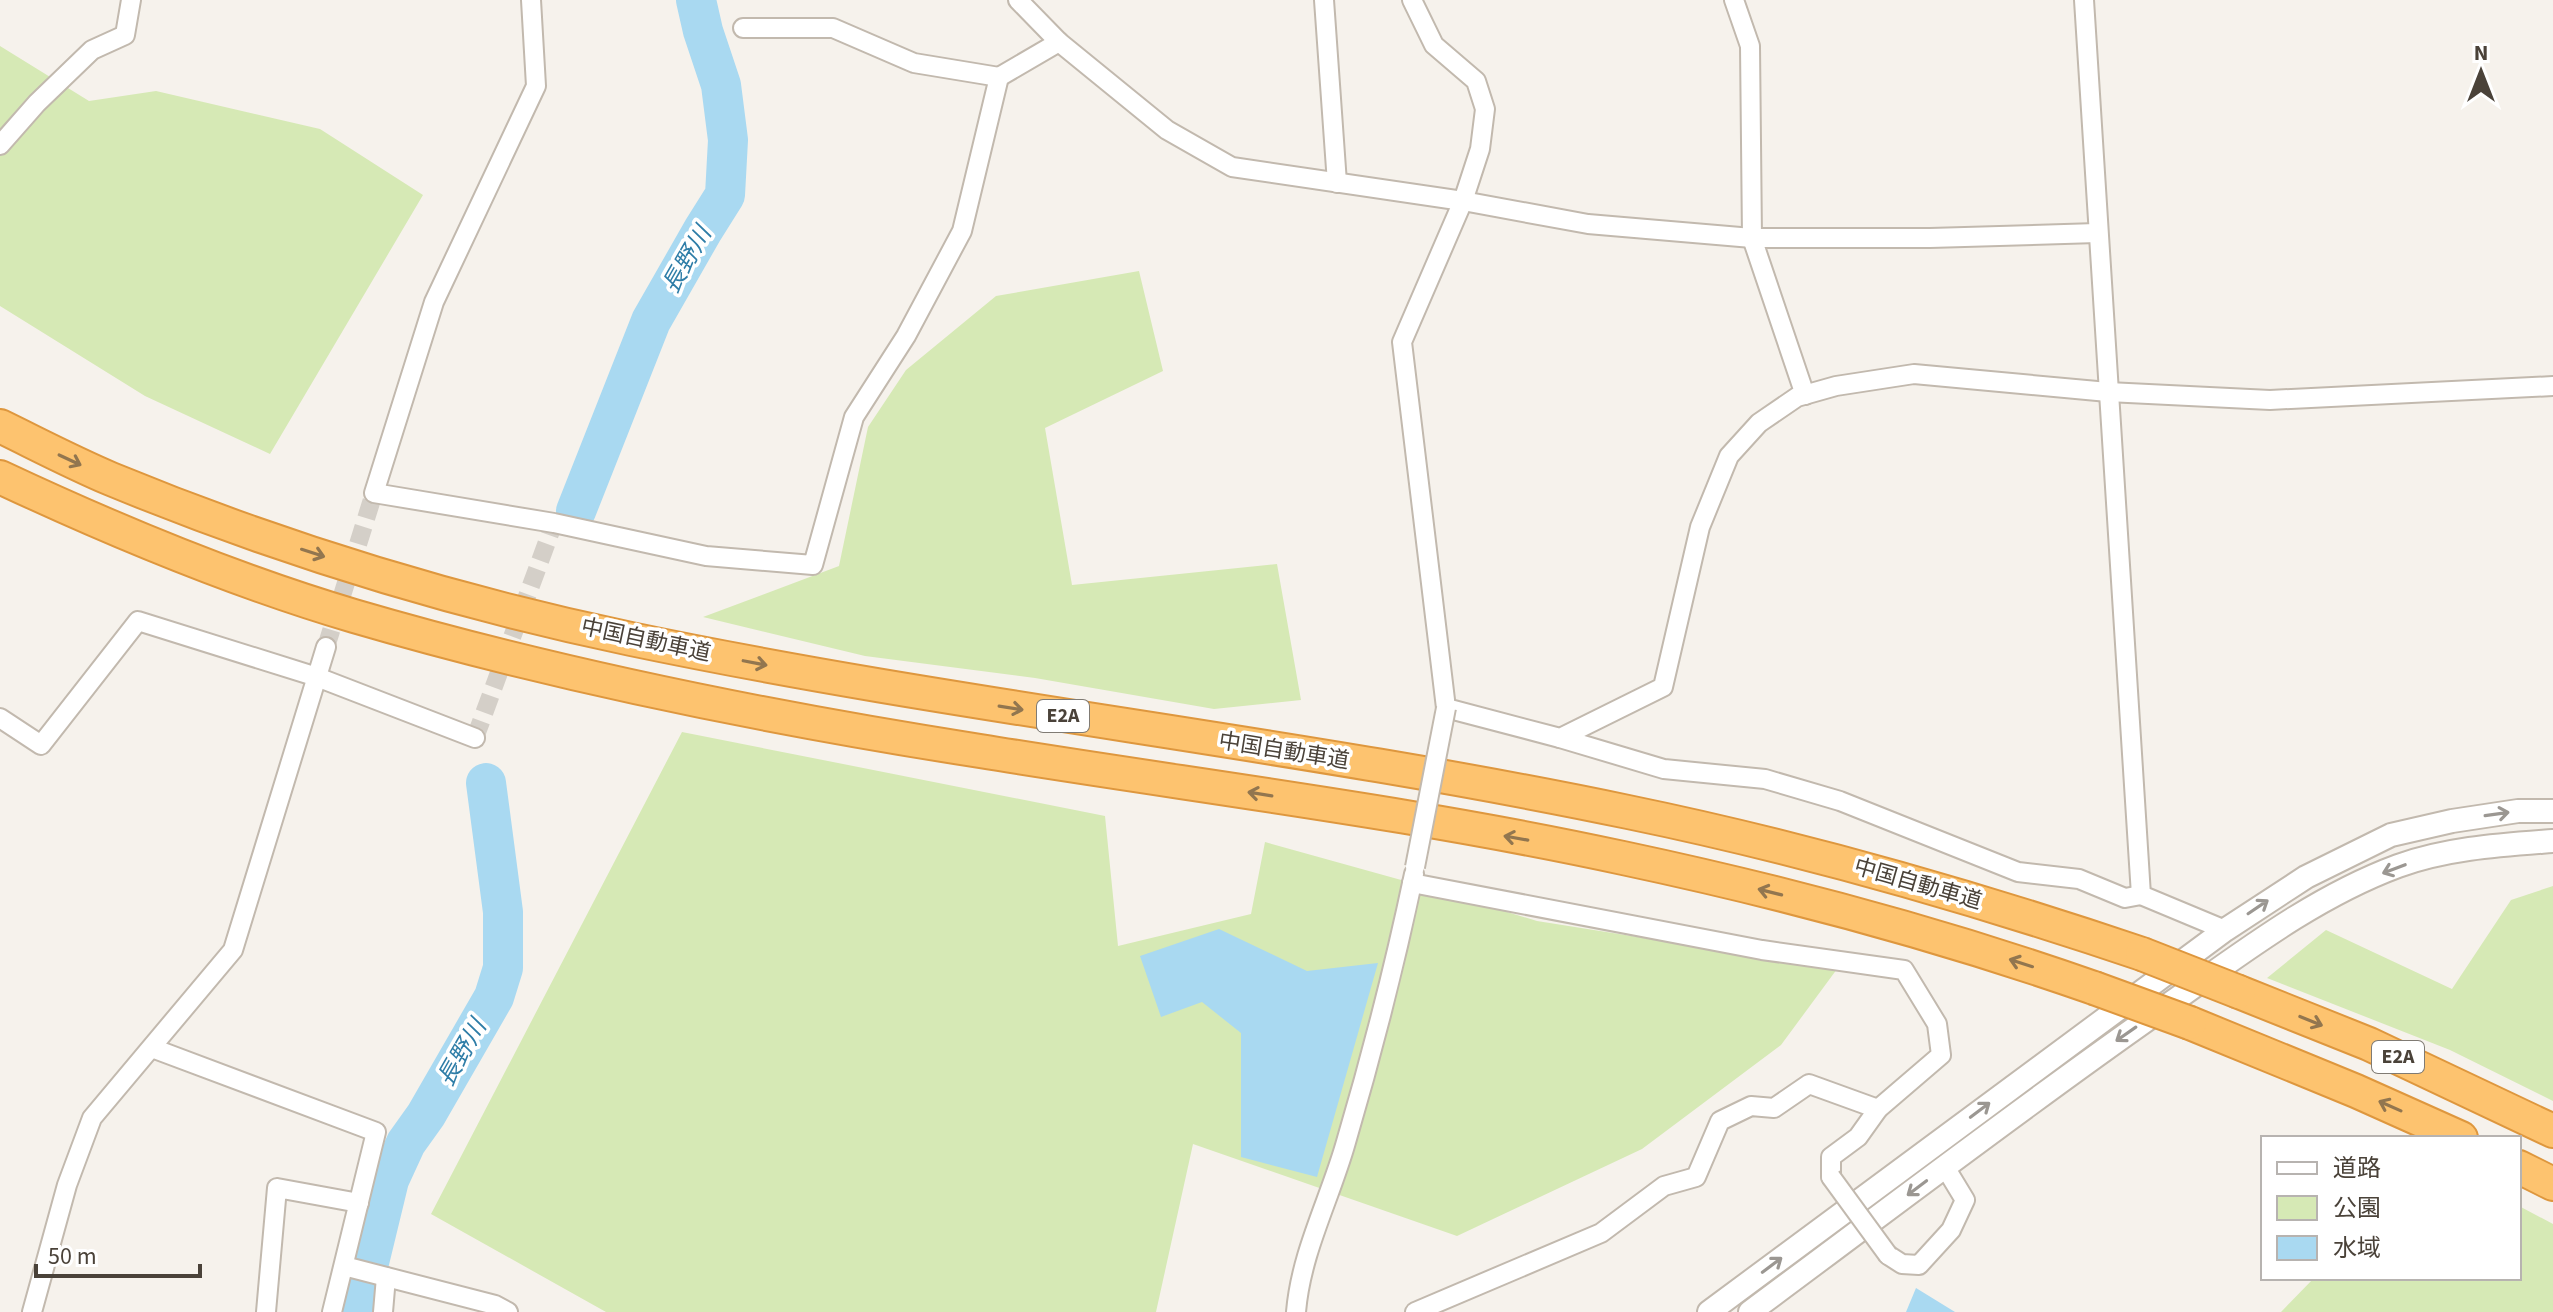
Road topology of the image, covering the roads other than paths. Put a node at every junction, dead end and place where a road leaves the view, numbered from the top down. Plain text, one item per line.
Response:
1 (131, 0) edge
2 (531, 0) edge
3 (1018, 0) edge
4 (1324, 0) edge
5 (1412, 0) edge
6 (1734, 0) edge
7 (2084, 0) edge
8 (743, 28) dead end
9 (1059, 42) junction
10 (999, 77) junction
11 (0, 145) edge
12 (1337, 183) junction
13 (1463, 201) junction
14 (2097, 233) junction
15 (1752, 238) junction
16 (2553, 386) edge
17 (2108, 392) junction
18 (1805, 395) junction
19 (0, 426) edge
20 (0, 477) edge
21 (326, 647) tunnel mouth
22 (317, 677) junction
23 (1446, 708) junction
24 (0, 718) edge
25 (475, 738) dead end
26 (1560, 738) junction
27 (2553, 811) edge
28 (2553, 841) edge
29 (1414, 875) junction
30 (2141, 895) junction
31 (2225, 930) junction
32 (152, 1048) junction
33 (1878, 1109) junction
34 (2553, 1131) edge
35 (2457, 1136) edge
36 (1945, 1167) junction
37 (2521, 1168) edge
38 (2553, 1184) edge
39 (359, 1203) junction
40 (344, 1266) junction
41 (386, 1277) junction
42 (32, 1312) edge
43 (266, 1312) edge
44 (332, 1312) edge
45 (383, 1312) edge
46 (508, 1312) edge
47 (1296, 1312) edge
48 (1415, 1312) edge
49 (1709, 1312) edge
50 (1750, 1312) edge

1 - 11 street
2 - 10 street
3 - 9 street
4 - 12 street
5 - 13 street
6 - 15 street
7 - 14 street
8 - 10 street
9 - 10 street
9 - 12 street
12 - 13 street
13 - 15 street
13 - 23 street
14 - 15 street
14 - 17 street
15 - 18 street
16 - 17 street
17 - 18 street
17 - 30 street
18 - 26 street
19 -> 34 highway, 中国自動車道 / E2A, bridge
35 -> 20 highway, 中国自動車道 / E2A, bridge
21 - 22 street
22 - 24 street
22 - 25 street
22 - 32 street
23 - 26 street
23 - 29 street, bridge
26 - 30 street
31 -> 27 street
28 -> 36 street
29 - 33 street
29 - 47 street
30 - 31 street
49 -> 31 street
32 - 39 street
32 - 42 street
33 - 36 street, bridge
33 - 48 street
36 -> 50 street
37 - 38 highway
39 - 40 street
39 - 43 street
40 - 41 street
40 - 44 street
41 - 45 street
41 - 46 street

